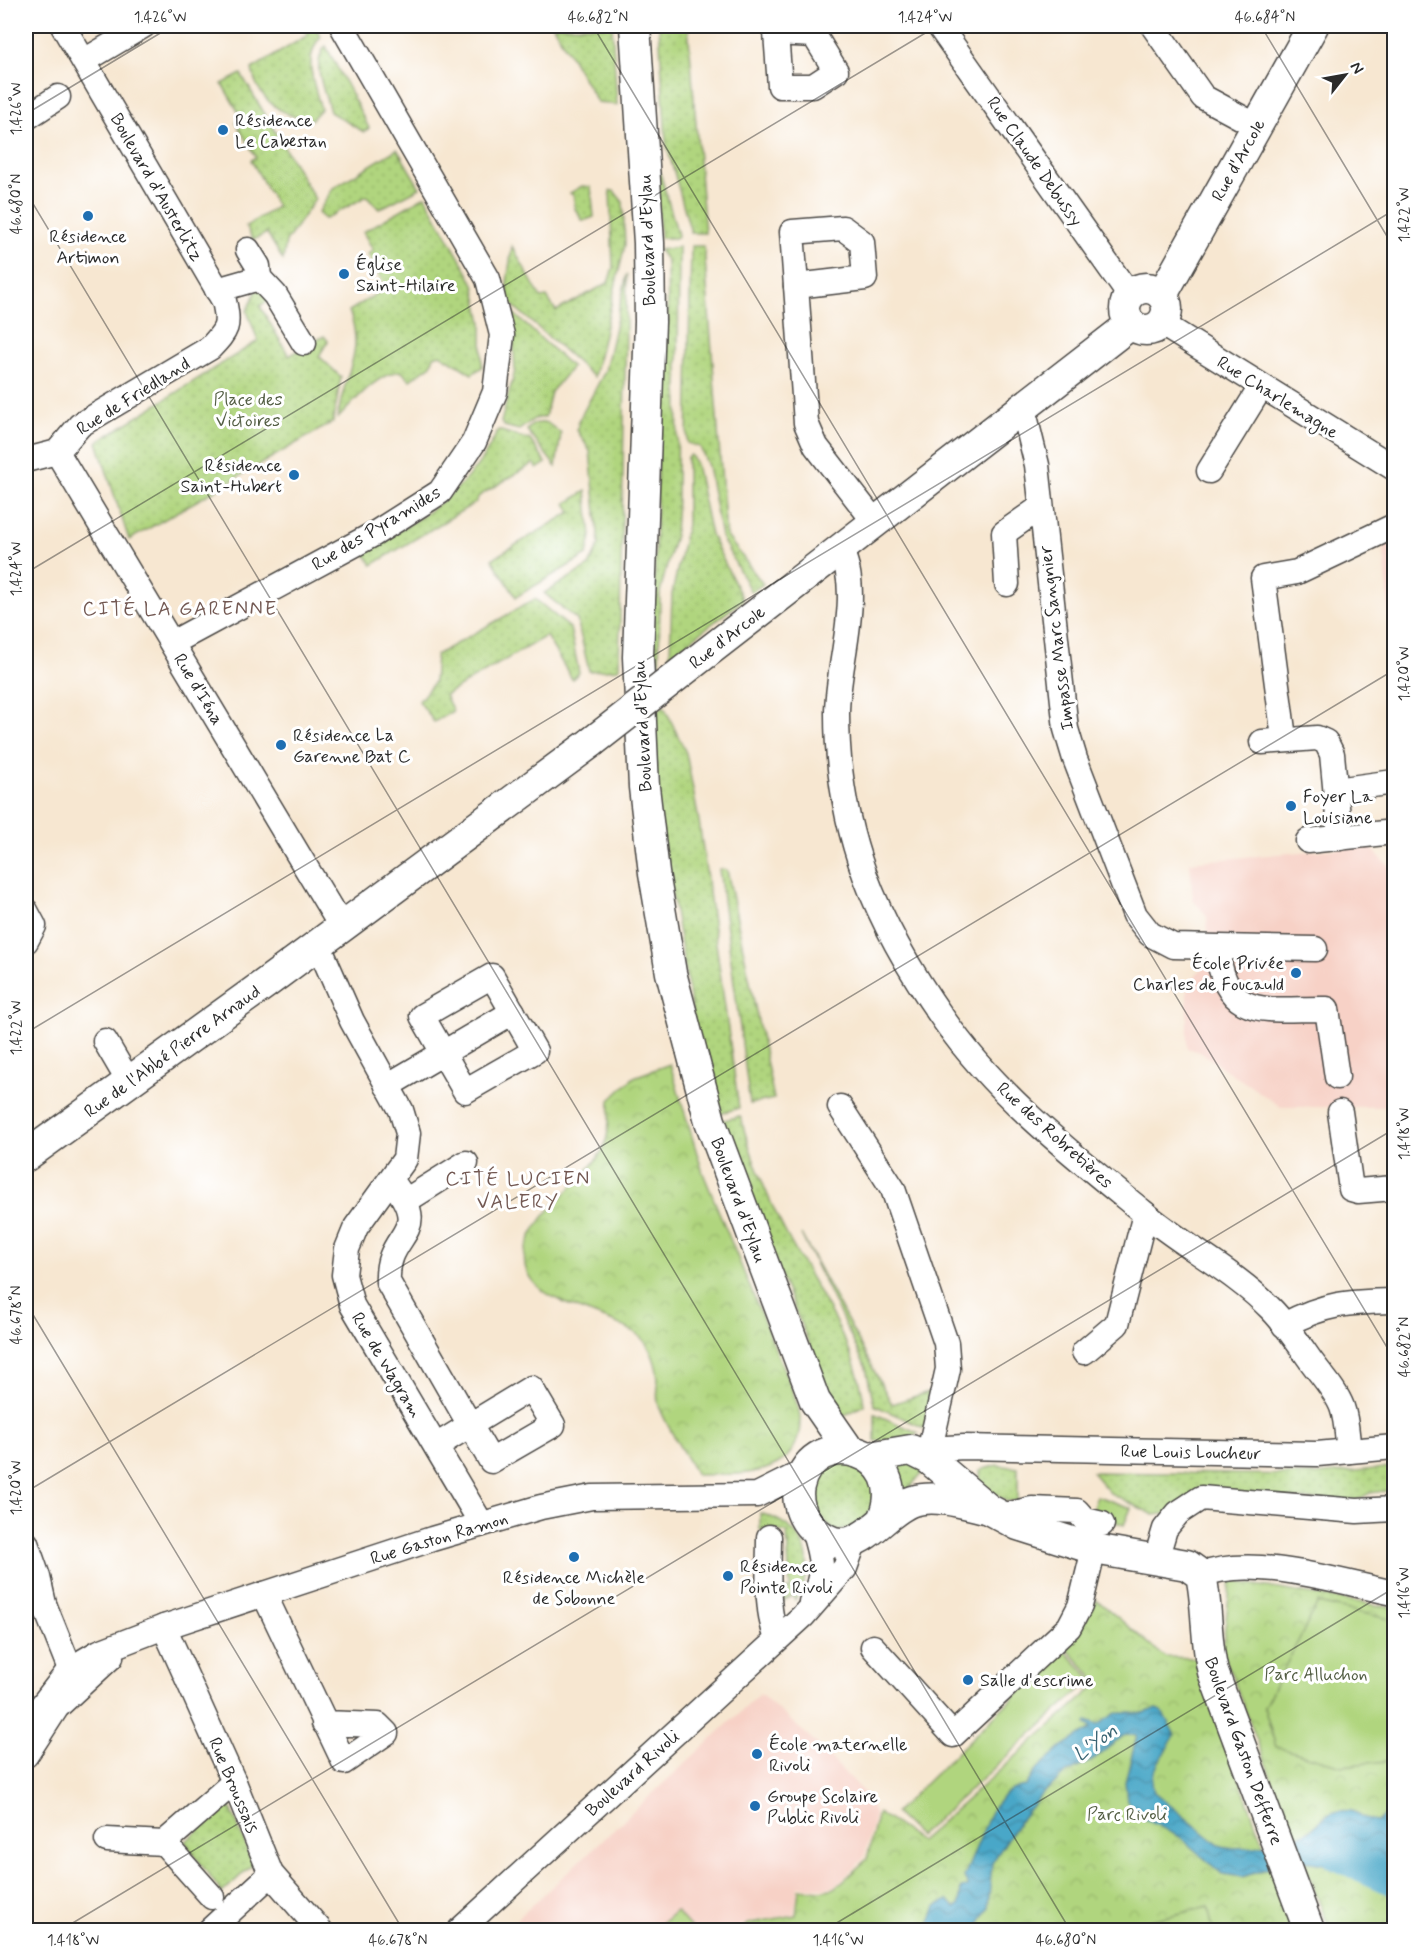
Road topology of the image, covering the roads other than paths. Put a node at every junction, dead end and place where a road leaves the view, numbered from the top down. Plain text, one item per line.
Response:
1 (63, 26) edge
2 (142, 26) edge
3 (342, 26) edge
4 (635, 26) edge
5 (939, 26) edge
6 (1153, 26) edge
7 (1313, 26) edge
8 (84, 61) junction
9 (58, 97) dead end
10 (26, 118) edge
11 (1257, 126) junction
12 (249, 250) dead end
13 (259, 278) junction
14 (796, 286) dead end
15 (217, 290) junction
16 (1130, 310) junction
17 (1162, 310) junction
18 (304, 343) dead end
19 (210, 348) joint
20 (1261, 387) junction
21 (1019, 411) junction
22 (57, 452) junction
23 (26, 460) edge
24 (1395, 468) edge
25 (1209, 471) dead end
26 (1041, 507) junction
27 (874, 521) junction
28 (1394, 530) edge
29 (840, 549) junction
30 (1007, 584) dead end
31 (172, 643) junction
32 (1395, 782) edge
33 (1336, 790) junction
34 (1395, 832) edge
35 (1340, 838) junction
36 (1308, 841) dead end
37 (26, 911) edge
38 (329, 935) junction
39 (26, 940) edge
40 (1217, 948) junction
41 (1315, 949) dead end
42 (513, 1012) junction
43 (105, 1041) dead end
44 (443, 1053) junction
45 (1337, 1077) dead end
46 (129, 1082) junction
47 (387, 1086) junction
48 (840, 1107) dead end
49 (1340, 1112) dead end
50 (26, 1156) edge
51 (466, 1163) dead end
52 (391, 1180) junction
53 (1395, 1188) edge
54 (407, 1200) junction
55 (1145, 1214) junction
56 (1395, 1301) edge
57 (1284, 1325) junction
58 (1084, 1352) dead end
59 (815, 1401) junction
60 (436, 1446) junction
61 (1395, 1447) edge
62 (987, 1448) junction
63 (921, 1449) junction
64 (1349, 1451) junction
65 (859, 1453) junction
66 (809, 1466) junction
67 (948, 1474) junction
68 (758, 1495) junction
69 (914, 1501) junction
70 (1395, 1509) edge
71 (994, 1513) junction
72 (883, 1520) junction
73 (481, 1523) junction
74 (808, 1523) junction
75 (769, 1537) dead end
76 (1098, 1537) junction
77 (855, 1540) junction
78 (26, 1543) edge
79 (1156, 1559) junction
80 (1200, 1575) junction
81 (1395, 1593) edge
82 (264, 1594) junction
83 (35, 1603) edge
84 (803, 1616) junction
85 (164, 1627) junction
86 (777, 1640) junction
87 (873, 1647) dead end
88 (81, 1672) junction
89 (324, 1723) dead end
90 (28, 1738) edge
91 (234, 1782) junction
92 (107, 1840) dead end
93 (165, 1843) junction
94 (271, 1874) junction
95 (212, 1897) dead end
96 (210, 1930) edge
97 (320, 1930) edge
98 (460, 1930) edge
99 (1309, 1930) edge

1 - 8 street, Boulevard d'Austerlitz
2 - 8 street
3 - 31 street, Rue des Pyramides
4 - 59 main road, Boulevard d'Eylau
5 - 16 street, Rue Claude Debussy
6 - 11 street
7 - 11 main road, Rue d'Arcole
8 - 15 street, Boulevard d'Austerlitz
9 - 10 street
11 - 17 main road, Rue d'Arcole
12 - 13 street
13 - 15 street
13 - 18 street
14 - 27 street
15 - 19 street, Boulevard d'Austerlitz
16 - 17 main road
16 - 17 main road
16 - 21 main road, Rue d'Arcole
17 - 20 street, Rue Charlemagne
19 - 22 street, Rue de Friedland
20 - 24 street, Rue Charlemagne
20 - 25 street
21 - 26 street, Impasse Marc Sangnier
21 - 27 main road, Rue d'Arcole
22 - 23 street
22 - 31 street, Rue d'Iéna
26 - 30 street
26 - 40 street, Impasse Marc Sangnier
27 - 29 main road, Rue d'Arcole
28 - 33 street
29 - 38 main road, Rue d'Arcole, bridge
29 - 55 street, Rue des Robretières
31 - 38 street, Rue d'Iéna
32 - 33 street
33 - 35 street
34 - 35 street
35 - 36 street
37 - 39 street
38 - 46 main road, Rue de l'Abbé Pierre Arnaud
38 - 47 street, Rue de Wagram
40 - 41 street
40 - 45 street
42 - 44 street
42 - 44 street
42 - 44 street
43 - 46 street
44 - 47 street
46 - 50 main road, Rue de l'Abbé Pierre Arnaud
47 - 52 street, Rue de Wagram
48 - 63 street
49 - 53 street
51 - 54 street
52 - 54 street
52 - 60 street, Rue de Wagram
54 - 60 street
55 - 57 street, Rue des Robretières
55 - 58 street
56 - 57 street
57 - 64 street, Rue des Robretières
59 - 65 main road, Boulevard d'Eylau
59 - 66 main road, Boulevard d'Eylau
60 - 73 street, Rue de Wagram
61 - 64 street, Rue Louis Loucheur
62 - 63 street, Rue Louis Loucheur
62 - 64 street, Rue Louis Loucheur
62 - 67 street
63 - 65 main road, Rue Louis Loucheur
63 - 67 main road
65 - 66 main road
65 - 72 main road
66 - 68 street, Rue Gaston Ramon
66 - 74 main road
67 - 69 street
67 - 71 main road
68 - 73 street, Rue Gaston Ramon
68 - 74 street, Rue Gaston Ramon
69 - 71 main road
69 - 72 main road
70 - 79 street
71 - 76 main road
72 - 77 main road
73 - 82 street, Rue Gaston Ramon
74 - 77 main road
74 - 84 street, Boulevard Rivoli
75 - 86 street
76 - 79 main road
76 - 87 street
77 - 84 street, Boulevard Rivoli
78 - 83 street
79 - 80 main road
80 - 81 street
80 - 99 main road, Boulevard Gaston Defferre
82 - 85 street, Rue Gaston Ramon
82 - 89 street
83 - 88 street
84 - 86 street, Boulevard Rivoli
85 - 88 street, Rue Gaston Ramon
85 - 91 street, Rue Broussais
86 - 98 street, Boulevard Rivoli
88 - 90 street, Rue Gaston Ramon
88 - 90 street, Rue Gaston Ramon
91 - 93 street
91 - 94 street, Rue Broussais
92 - 93 street
93 - 95 street
94 - 96 street
94 - 97 street, Rue Broussais

